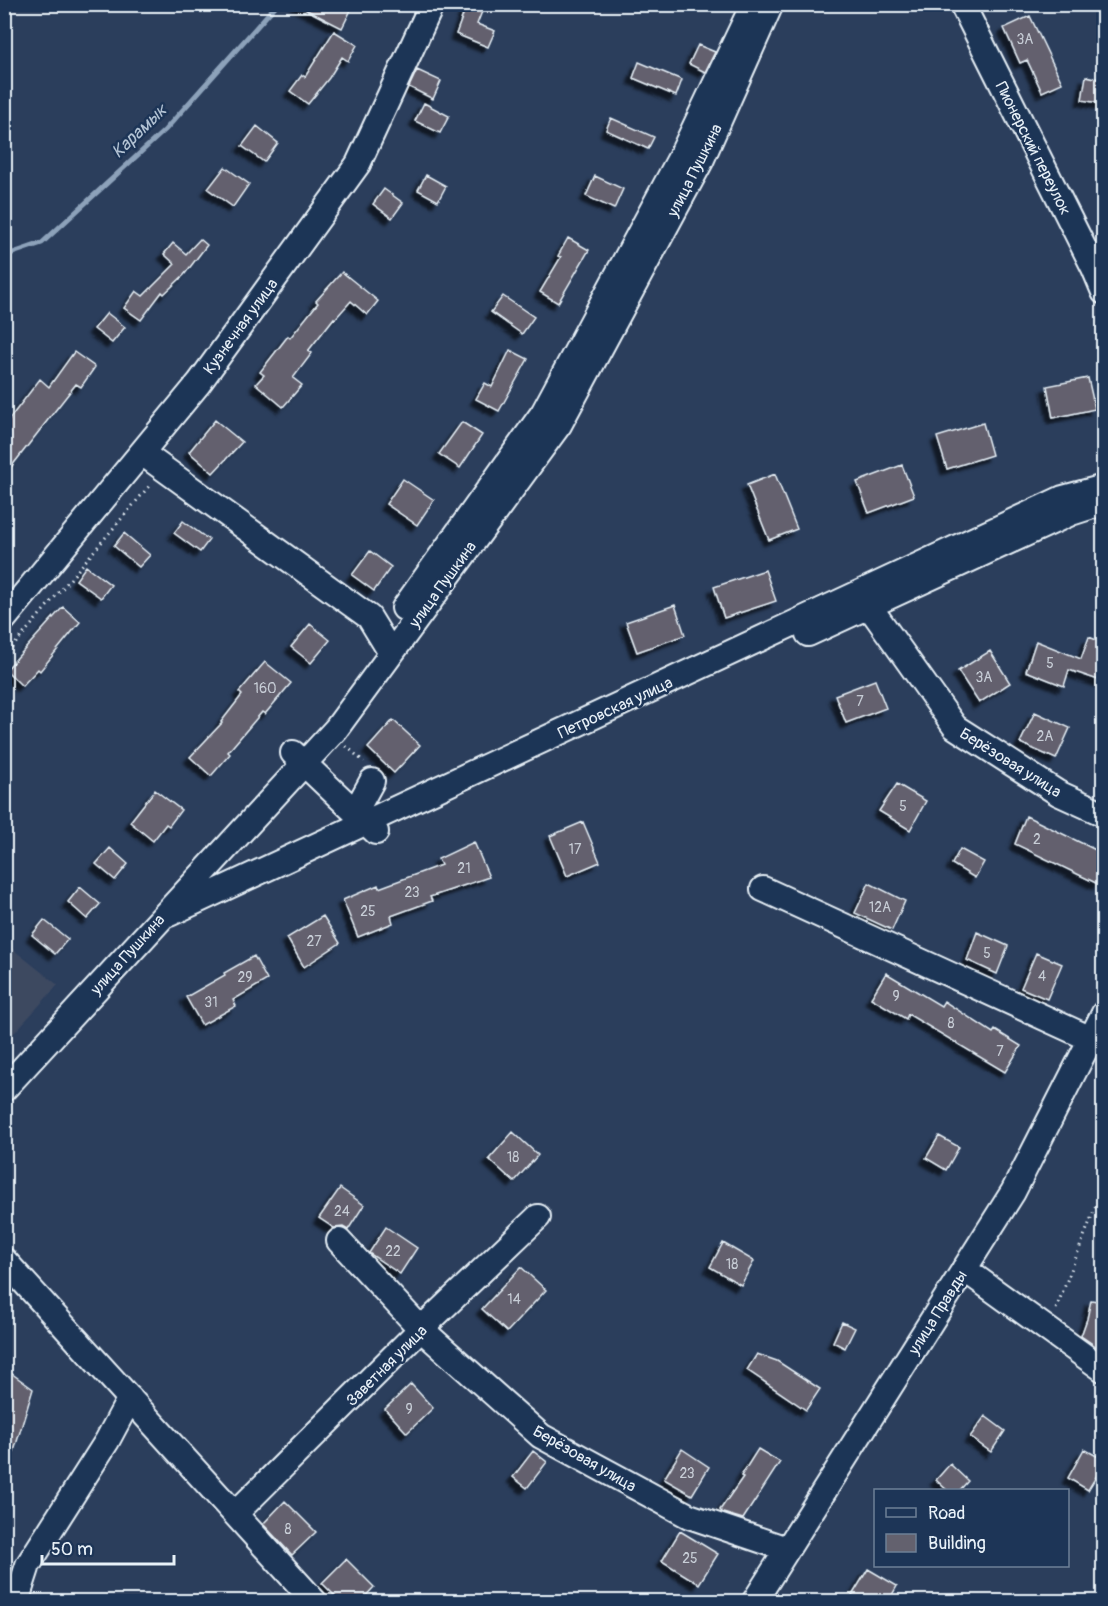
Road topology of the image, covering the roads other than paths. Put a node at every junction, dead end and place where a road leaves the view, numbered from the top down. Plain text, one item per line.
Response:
1 (432, 4) edge
2 (753, 4) edge
3 (771, 4) edge
4 (962, 4) edge
5 (1099, 260) edge
6 (1104, 291) edge
7 (142, 453) junction
8 (1104, 487) edge
9 (1104, 503) edge
10 (868, 606) junction
11 (4, 619) edge
12 (386, 646) junction
13 (298, 758) junction
14 (372, 782) dead end
15 (1104, 814) edge
16 (366, 822) junction
17 (762, 889) dead end
18 (161, 917) junction
19 (133, 936) junction
20 (1104, 1013) edge
21 (1090, 1039) junction
22 (4, 1068) edge
23 (4, 1089) edge
24 (538, 1217) dead end
25 (339, 1241) dead end
26 (4, 1260) edge
27 (964, 1269) junction
28 (421, 1329) junction
29 (1104, 1370) edge
30 (130, 1398) junction
31 (236, 1514) junction
32 (787, 1549) junction
33 (16, 1602) edge
34 (315, 1602) edge
35 (754, 1602) edge

1 - 7 street, Кузнечная улица
2 - 12 street, улица Пушкина
3 - 12 street, улица Пушкина
4 - 5 street, Пионерский переулок
5 - 6 street, Пионерский переулок
7 - 11 street, Кузнечная улица
7 - 12 street
8 - 16 street, Петровская улица
9 - 10 street
10 - 15 street, Берёзовая улица
10 - 16 street
12 - 13 street, улица Пушкина
13 - 16 street
13 - 18 street, улица Пушкина
13 - 19 street, улица Пушкина
14 - 16 street
16 - 18 street, Петровская улица
16 - 19 street
17 - 21 street
18 - 19 street, улица Пушкина
19 - 22 street
19 - 23 street, улица Пушкина
20 - 21 street, улица Правды
21 - 27 street, улица Правды
24 - 28 street, Заветная улица
25 - 28 street, Берёзовая улица
26 - 30 street
27 - 29 street
27 - 32 street, улица Правды
28 - 31 street, Заветная улица
28 - 32 street, Берёзовая улица
30 - 31 street
30 - 33 street
31 - 34 street
32 - 35 street, улица Правды

